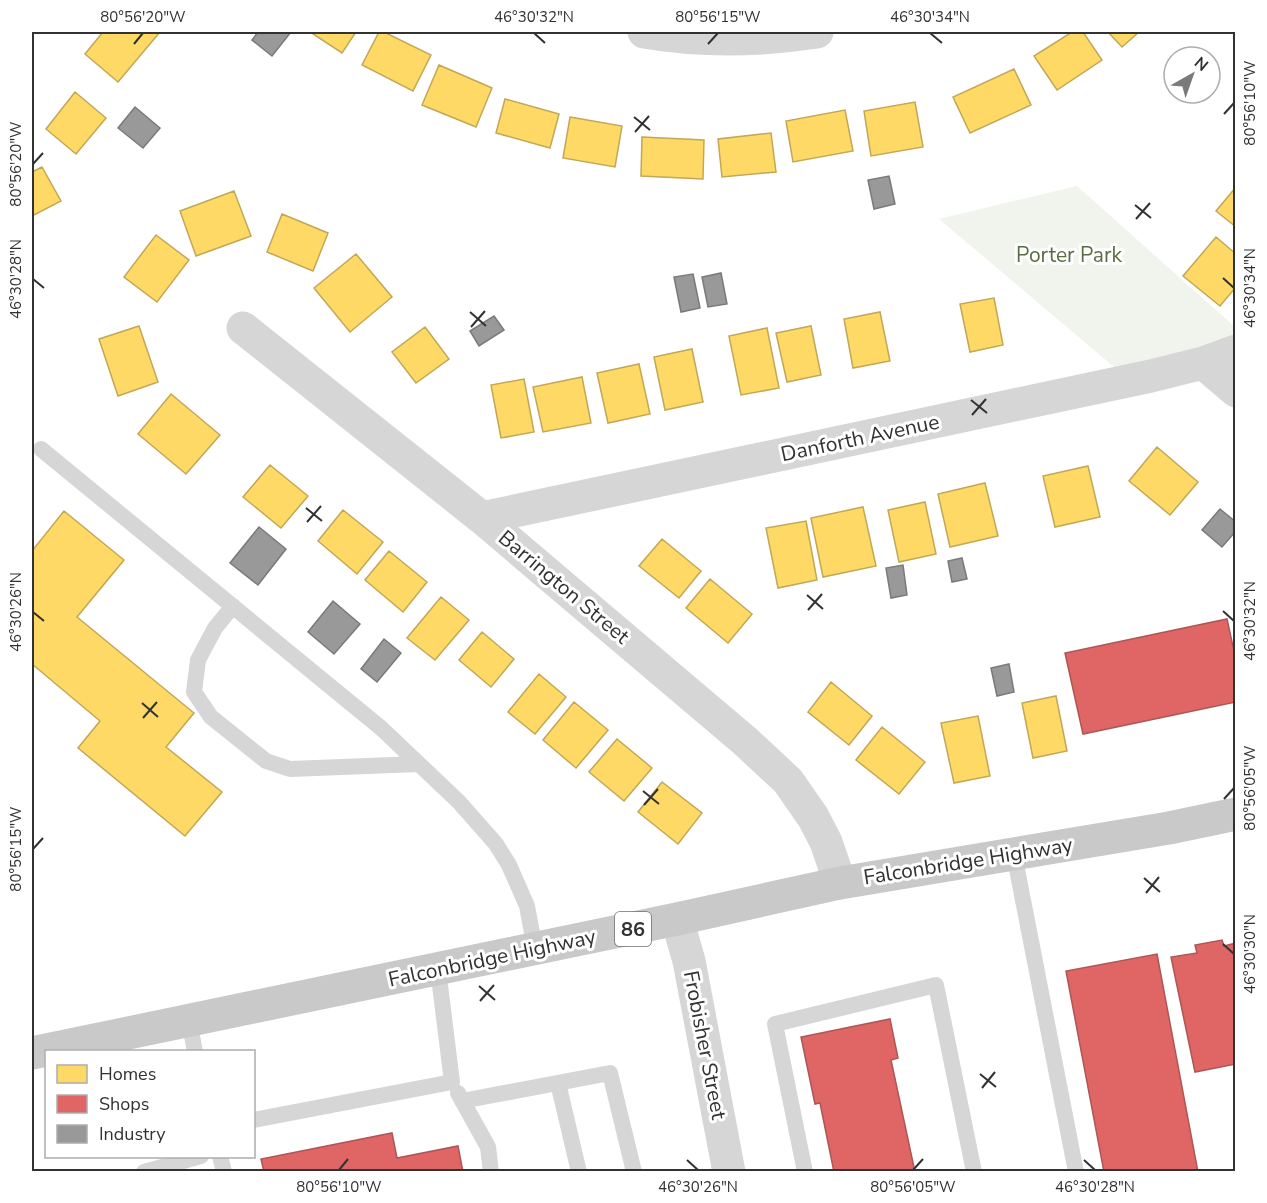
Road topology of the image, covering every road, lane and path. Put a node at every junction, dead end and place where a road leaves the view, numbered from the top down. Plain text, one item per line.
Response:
1 (644, 32) edge
2 (817, 32) edge
3 (243, 328) dead end
4 (1236, 351) edge
5 (1203, 363) junction
6 (1236, 391) edge
7 (41, 449) dead end
8 (482, 518) junction
9 (233, 606) junction
10 (419, 764) junction
11 (1236, 814) edge
12 (1014, 854) junction
13 (840, 883) junction
14 (677, 920) junction
15 (535, 949) junction
16 (438, 969) junction
17 (192, 1036) edge
18 (60, 1050) edge
19 (452, 1082) junction
20 (558, 1083) junction
21 (462, 1101) junction
22 (255, 1120) edge
23 (194, 1158) edge
24 (153, 1170) edge
25 (491, 1172) edge
26 (579, 1172) edge
27 (634, 1172) edge
28 (729, 1172) edge
29 (805, 1172) edge
30 (974, 1172) edge
31 (1076, 1172) edge

1 - 2 street
3 - 8 street, Barrington Street
4 - 5 street, Danforth Avenue
5 - 6 street
5 - 8 street, Danforth Avenue
7 - 9 lane
8 - 13 street, Barrington Street
9 - 10 lane
9 - 10 lane
10 - 15 lane
11 - 12 main road, Falconbridge Highway / 86
12 - 13 main road, Falconbridge Highway / 86
12 - 31 lane
13 - 14 main road, Falconbridge Highway / 86
14 - 15 main road, Falconbridge Highway / 86
14 - 28 street, Frobisher Street
15 - 16 main road, Falconbridge Highway / 86
16 - 17 main road, Falconbridge Highway / 86
16 - 19 lane
17 - 18 main road, Falconbridge Highway / 86
19 - 21 lane
19 - 22 lane
20 - 21 lane
20 - 26 lane
20 - 27 lane
21 - 25 lane
23 - 24 lane
29 - 30 lane

